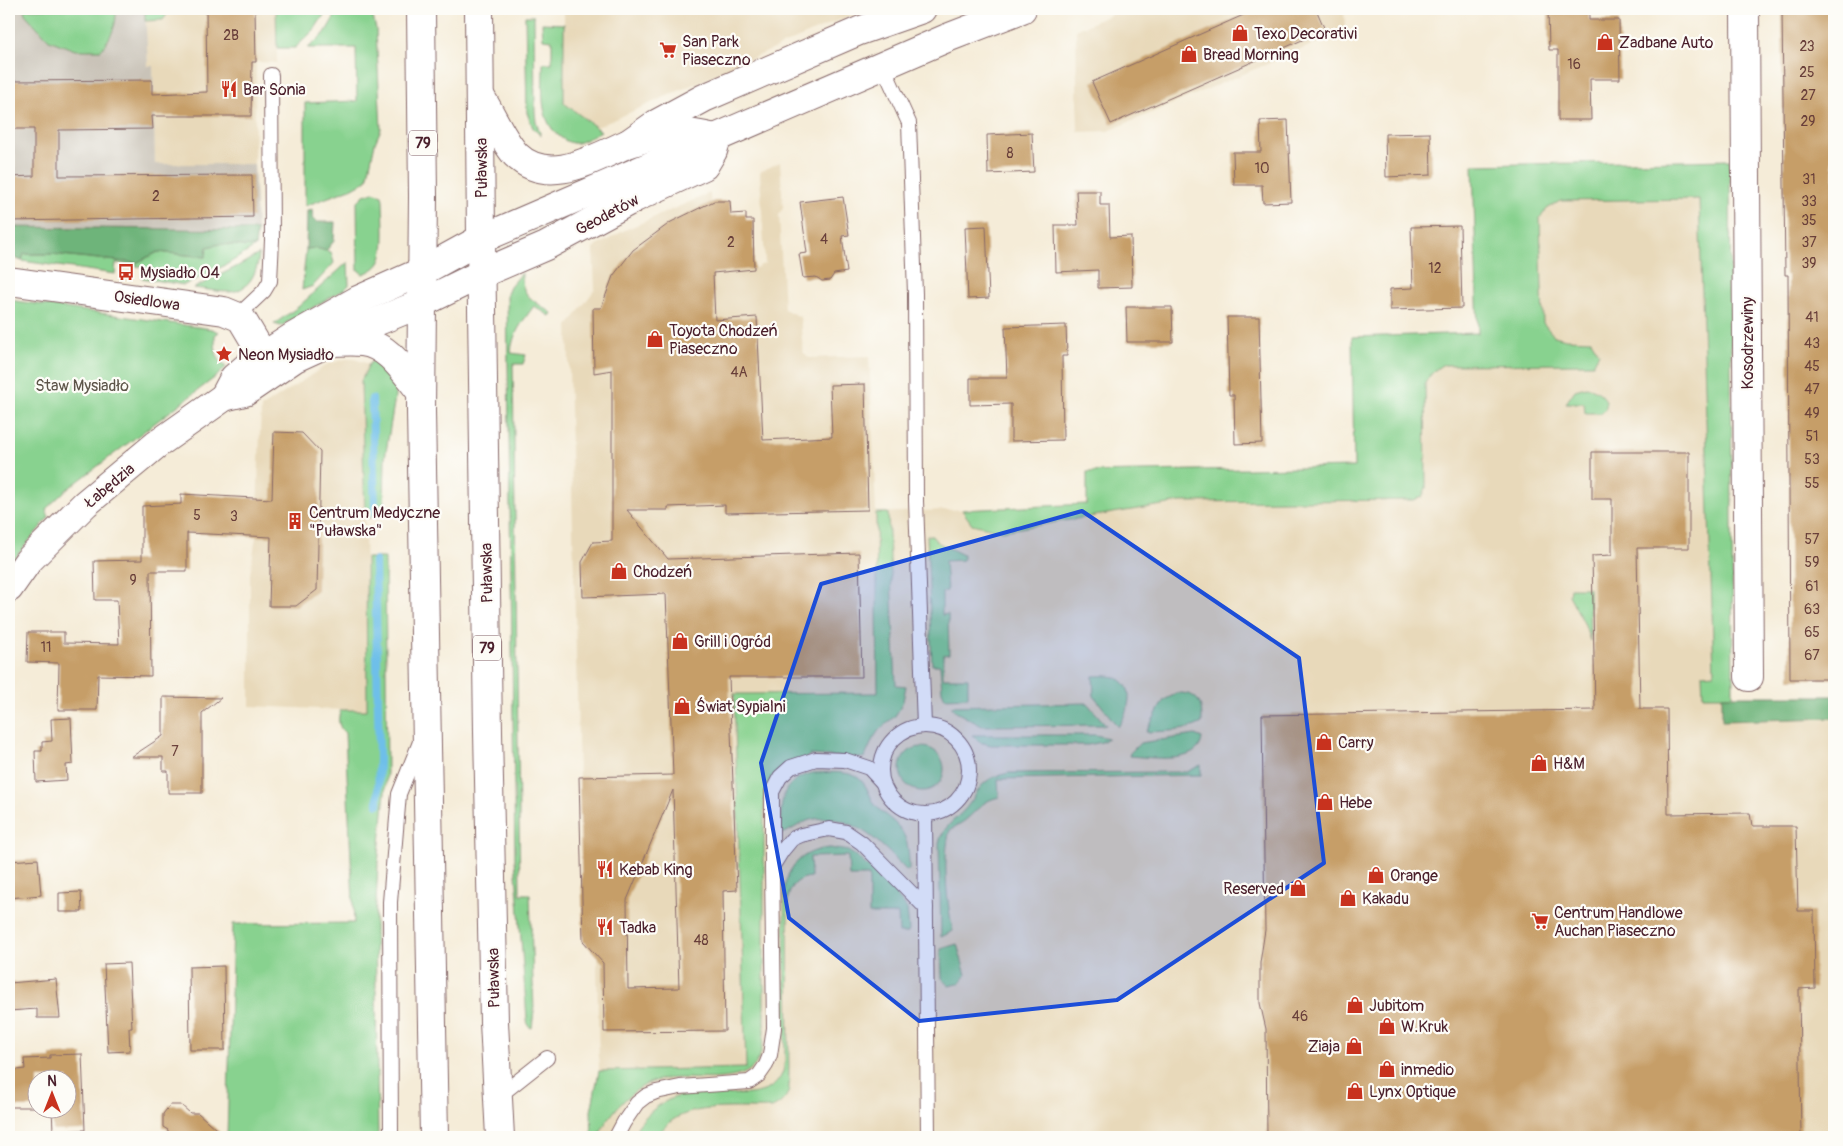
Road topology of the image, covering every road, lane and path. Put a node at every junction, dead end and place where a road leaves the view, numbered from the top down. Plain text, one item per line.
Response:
1 (421, 9) edge
2 (479, 9) edge
3 (922, 9) edge
4 (978, 9) edge
5 (1022, 9) edge
6 (1745, 9) edge
7 (947, 38) junction
8 (883, 66) junction
9 (271, 76) dead end
10 (480, 95) junction
11 (717, 138) junction
12 (629, 143) junction
13 (481, 239) junction
14 (423, 271) junction
15 (481, 274) junction
16 (9, 281) edge
17 (422, 303) junction
18 (241, 318) junction
19 (330, 342) junction
20 (269, 364) junction
21 (421, 392) junction
22 (9, 588) edge
23 (1749, 677) dead end
24 (924, 726) junction
25 (426, 728) junction
26 (883, 783) junction
27 (925, 815) junction
28 (772, 867) junction
29 (926, 908) junction
30 (547, 1058) dead end
31 (499, 1096) junction
32 (391, 1137) edge
33 (434, 1137) edge
34 (500, 1137) edge
35 (616, 1137) edge
36 (928, 1137) edge

1 - 14 main road, 79
2 - 10 main road, Puławska / 79
3 - 12 main road
4 - 7 main road, Geodetów
5 - 7 main road, Geodetów
6 - 23 main road, Kosodrzewiny
7 - 8 main road, Geodetów
8 - 11 main road, Geodetów
8 - 24 lane
9 - 18 lane
10 - 12 main road
10 - 13 main road, Puławska / 79
11 - 12 main road
11 - 13 main road, Geodetów
11 - 15 main road, Geodetów
13 - 14 main road, Geodetów
13 - 15 main road, Puławska / 79
14 - 17 main road, 79
14 - 20 main road, Łabędzia
15 - 17 main road, Geodetów
15 - 31 main road, Puławska / 79
16 - 18 main road, Osiedlowa
17 - 19 main road, Łabędzia
17 - 21 main road, 79
18 - 20 main road
19 - 20 main road, Łabędzia
19 - 21 main road
20 - 22 main road, Łabędzia
21 - 25 main road, 79
24 - 26 lane
24 - 27 lane
25 - 32 lane
25 - 33 main road, 79
26 - 27 lane
26 - 28 lane
27 - 29 lane
28 - 29 lane
28 - 35 lane
29 - 36 lane
30 - 31 lane
31 - 34 main road, Puławska / 79

